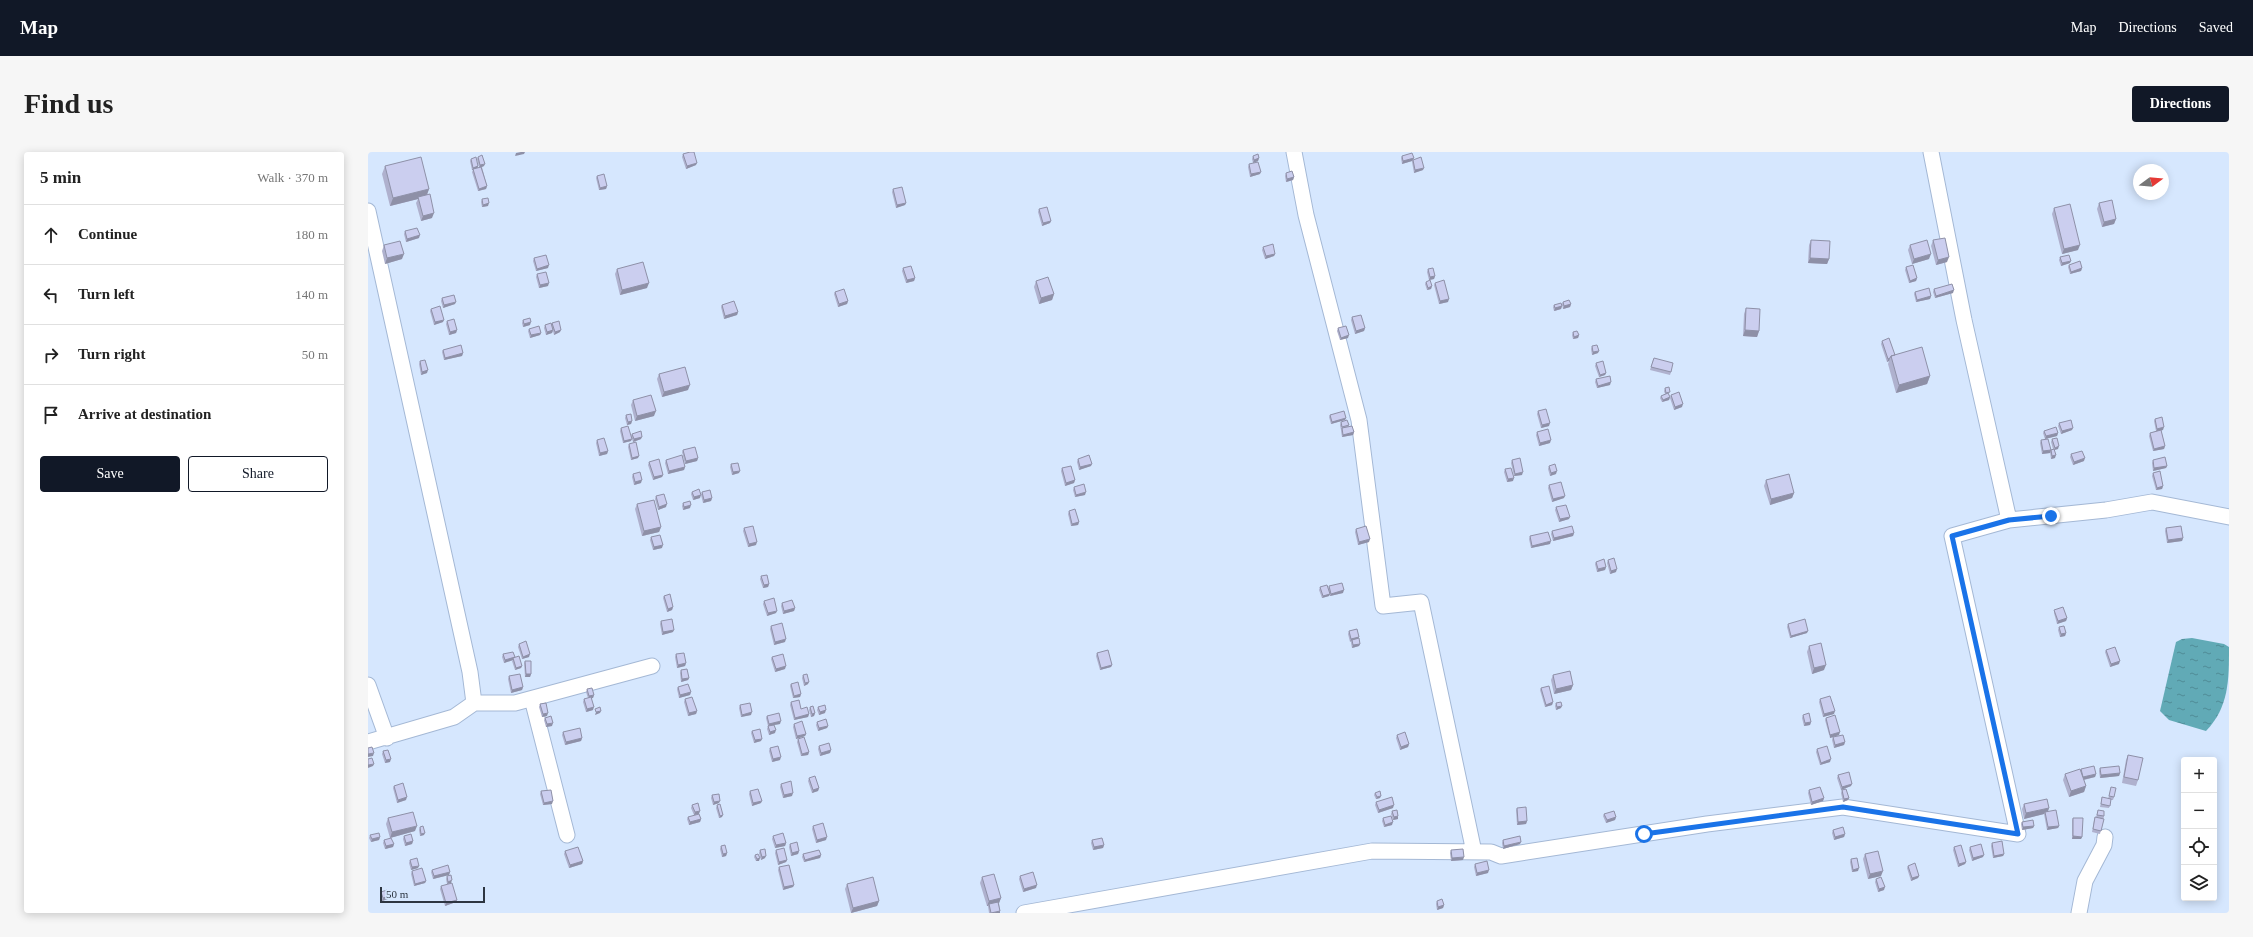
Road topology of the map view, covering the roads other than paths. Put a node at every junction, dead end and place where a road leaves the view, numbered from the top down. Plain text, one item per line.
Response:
1 (1294, 152) edge
2 (1931, 152) edge
3 (368, 211) edge
4 (2229, 517) edge
5 (2009, 520) junction
6 (652, 666) dead end
7 (368, 685) edge
8 (532, 699) junction
9 (474, 703) junction
10 (387, 738) junction
11 (368, 742) edge
12 (567, 835) dead end
13 (2105, 837) dead end
14 (1474, 852) junction
15 (1024, 913) edge
16 (2079, 913) edge

1 - 14 street
2 - 5 street
3 - 9 street
4 - 5 street
5 - 14 street
6 - 8 street
7 - 10 street
8 - 9 street
8 - 12 street
9 - 10 street
10 - 11 street
13 - 16 street
14 - 15 street

